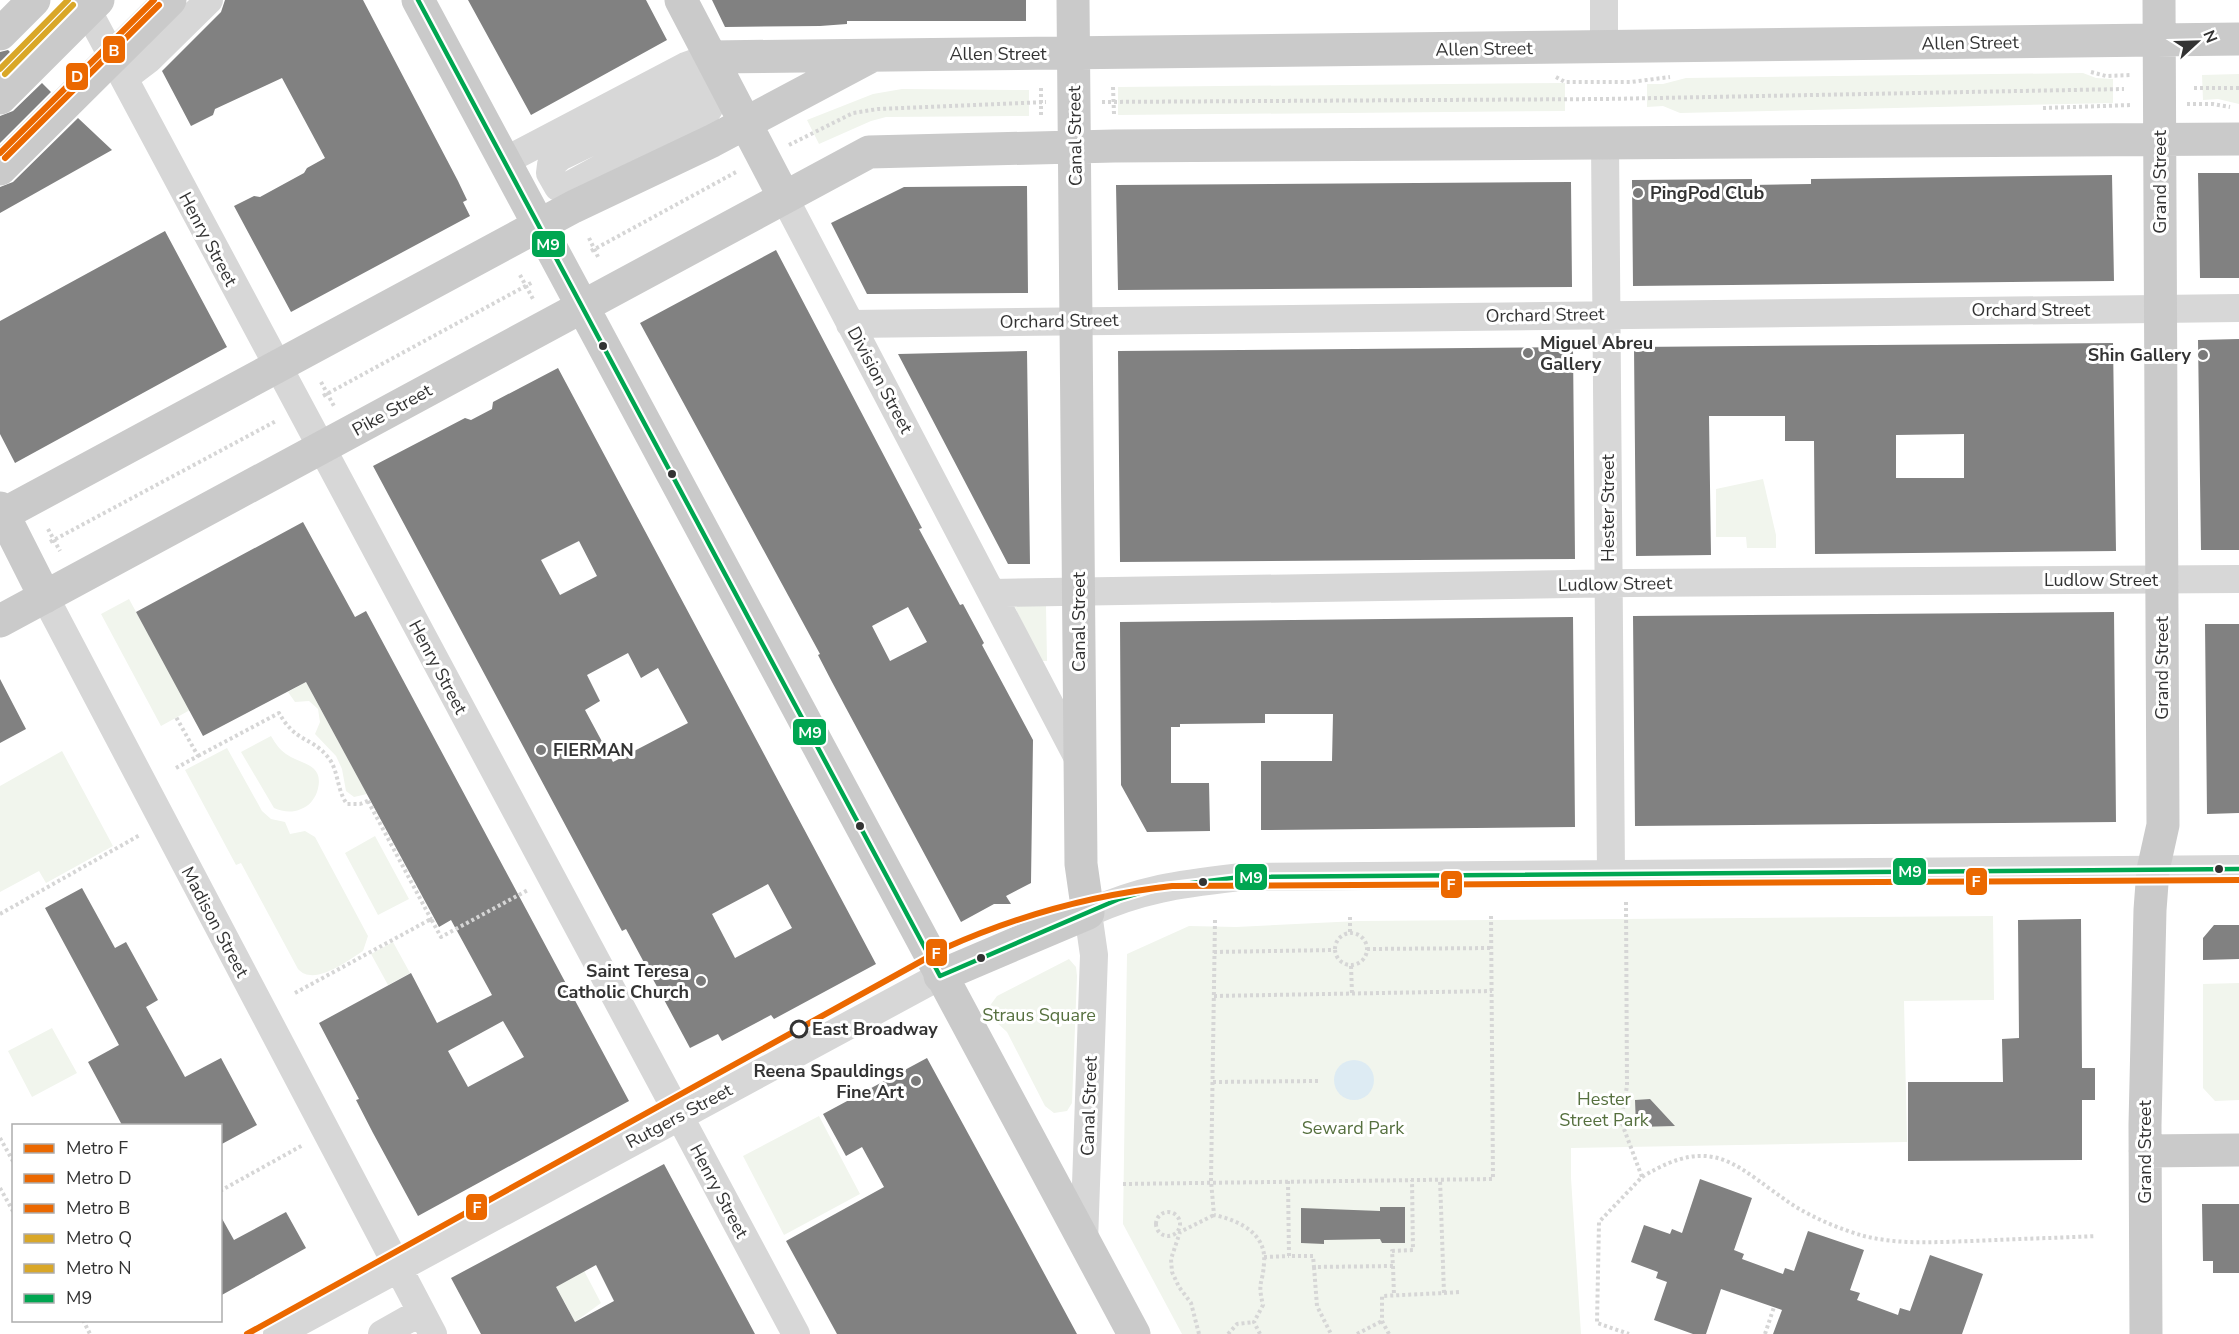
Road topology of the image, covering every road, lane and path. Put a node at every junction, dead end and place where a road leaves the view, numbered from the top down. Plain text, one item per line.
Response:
1 (34, 0) edge
2 (82, 0) edge
3 (98, 0) edge
4 (170, 0) edge
5 (209, 0) edge
6 (418, 0) edge
7 (681, 0) edge
8 (1073, 0) edge
9 (1604, 0) edge
10 (2159, 0) edge
11 (0, 34) edge
12 (2239, 39) edge
13 (2159, 40) junction
14 (1604, 47) junction
15 (1073, 53) junction
16 (874, 55) junction
17 (707, 72) junction
18 (124, 78) junction
19 (1113, 87) dead end
20 (1041, 88) dead end
21 (2194, 88) dead end
22 (2239, 88) edge
23 (2124, 89) dead end
24 (0, 98) edge
25 (1114, 101) junction
26 (1099, 102) dead end
27 (1041, 103) junction
28 (1114, 114) dead end
29 (1041, 115) dead end
30 (745, 123) junction
31 (2239, 139) edge
32 (2160, 141) junction
33 (1605, 142) junction
34 (792, 143) dead end
35 (1075, 146) junction
36 (505, 161) junction
37 (0, 169) edge
38 (741, 170) dead end
39 (783, 197) junction
40 (539, 225) junction
41 (589, 238) dead end
42 (593, 250) junction
43 (599, 259) dead end
44 (520, 275) dead end
45 (533, 282) dead end
46 (526, 286) junction
47 (533, 298) dead end
48 (582, 306) junction
49 (2239, 308) edge
50 (2161, 309) junction
51 (1607, 314) junction
52 (1077, 321) junction
53 (850, 324) junction
54 (276, 367) junction
55 (321, 382) dead end
56 (327, 394) junction
57 (320, 397) dead end
58 (337, 412) dead end
59 (273, 423) dead end
60 (321, 449) junction
61 (1, 513) edge
62 (48, 529) dead end
63 (52, 541) junction
64 (60, 551) dead end
65 (2239, 579) edge
66 (2162, 580) junction
67 (1609, 584) junction
68 (992, 593) junction
69 (1079, 593) junction
70 (45, 597) junction
71 (0, 621) edge
72 (176, 717) dead end
73 (198, 756) junction
74 (1079, 760) junction
75 (176, 768) dead end
76 (162, 822) junction
77 (2239, 869) edge
78 (2153, 870) junction
79 (1611, 874) junction
80 (528, 891) dead end
81 (1626, 902) dead end
82 (1088, 913) junction
83 (1491, 913) dead end
84 (0, 914) edge
85 (1350, 917) dead end
86 (432, 918) junction
87 (1215, 920) dead end
88 (1350, 933) junction
89 (1492, 948) junction
90 (1367, 949) junction
91 (1334, 950) junction
92 (1215, 952) junction
93 (1351, 966) junction
94 (940, 976) junction
95 (1491, 991) junction
96 (295, 993) dead end
97 (1352, 993) junction
98 (1214, 996) junction
99 (1318, 1081) dead end
100 (1213, 1082) junction
101 (678, 1115) junction
102 (325, 1133) junction
103 (0, 1138) edge
104 (2239, 1150) edge
105 (2145, 1151) junction
106 (12, 1159) edge
107 (1642, 1177) junction
108 (1440, 1179) junction
109 (1412, 1180) junction
110 (1211, 1181) junction
111 (1288, 1181) junction
112 (1123, 1184) dead end
113 (0, 1188) edge
114 (222, 1190) edge
115 (12, 1209) edge
116 (1214, 1215) junction
117 (1180, 1232) junction
118 (2096, 1236) dead end
119 (1084, 1242) junction
120 (1289, 1256) junction
121 (1264, 1257) junction
122 (1393, 1266) junction
123 (1314, 1267) junction
124 (397, 1268) junction
125 (1460, 1292) dead end
126 (1444, 1293) junction
127 (1394, 1295) junction
128 (1774, 1307) dead end
129 (1382, 1321) junction
130 (1254, 1322) junction
131 (427, 1323) edge
132 (277, 1334) edge
133 (382, 1334) edge
134 (796, 1334) edge
135 (1134, 1334) edge
136 (1199, 1334) edge
137 (1228, 1334) edge
138 (1260, 1334) edge
139 (1331, 1334) edge
140 (1357, 1334) edge
141 (1389, 1334) edge
142 (1629, 1334) edge
143 (1765, 1334) edge
144 (2146, 1334) edge

1 - 11 main road
2 - 18 street, Henry Street
3 - 24 main road, bridge
4 - 37 main road, bridge
5 - 18 street
6 - 36 main road
7 - 17 main road, Division Street
8 - 15 main road, Canal Street
9 - 14 street
10 - 13 main road, Grand Street
12 - 13 main road, Allen Street
13 - 14 main road, Allen Street
13 - 32 main road, Grand Street
14 - 15 main road, Allen Street
15 - 16 main road, Allen Street
15 - 35 main road, Canal Street
16 - 17 main road
16 - 30 main road, Allen Street
17 - 17 street
17 - 30 main road, Division Street
17 - 36 street
18 - 54 street, Henry Street
19 - 25 path
20 - 27 path
21 - 22 path
23 - 25 path
25 - 26 path
25 - 28 path
27 - 29 path
27 - 34 path
30 - 39 main road, Division Street
30 - 40 main road
31 - 32 main road
32 - 33 main road
32 - 50 main road, Grand Street
33 - 35 main road
33 - 51 street, Hester Street
35 - 39 main road
35 - 52 main road, Canal Street
36 - 40 main road
38 - 42 path
39 - 48 main road, Pike Street
39 - 53 street, Division Street
40 - 48 main road
40 - 54 main road
41 - 42 path
42 - 43 path
44 - 46 path
45 - 46 path
46 - 47 path
46 - 56 path
48 - 60 main road, Pike Street
48 - 94 main road
49 - 50 street, Orchard Street
50 - 51 street, Orchard Street
50 - 66 main road, Grand Street
51 - 52 street, Orchard Street
51 - 67 street, Hester Street
52 - 53 street, Orchard Street
52 - 69 main road, Canal Street
53 - 68 street, Division Street
54 - 60 street, Henry Street
54 - 61 main road
55 - 56 path
56 - 57 path
56 - 58 path
59 - 63 path
60 - 70 main road, Pike Street
60 - 101 street, Henry Street
61 - 70 main road, Madison Street
62 - 63 path
63 - 64 path
65 - 66 street, Ludlow Street
66 - 67 street, Ludlow Street
66 - 78 main road, Grand Street
67 - 69 street, Ludlow Street
67 - 79 street, Hester Street
68 - 69 street, Ludlow Street
68 - 74 street, Division Street
69 - 74 main road, Canal Street
70 - 71 main road, Pike Street
70 - 76 street, Madison Street
72 - 73 path
73 - 75 path
73 - 86 path
74 - 82 main road, Canal Street
76 - 84 path
76 - 102 street, Madison Street
77 - 78 street
78 - 79 street
78 - 105 main road, Grand Street
79 - 82 street
80 - 86 path
81 - 107 path
82 - 94 main road, Rutgers Street
82 - 119 street, Canal Street
83 - 89 path
85 - 88 path
86 - 96 path
87 - 92 path
88 - 90 path
88 - 91 path
89 - 90 path
89 - 95 path
90 - 93 path
91 - 92 path
91 - 93 path
92 - 98 path
93 - 97 path
94 - 101 street, Rutgers Street
94 - 119 main road
95 - 97 path
95 - 108 path
97 - 98 path
98 - 100 path
99 - 100 path
100 - 110 path
101 - 124 street, Rutgers Street
101 - 134 street, Henry Street
102 - 114 path
102 - 124 street, Madison Street
103 - 106 path
104 - 105 main road
105 - 144 main road, Grand Street
107 - 118 path
107 - 142 path
108 - 109 path
108 - 126 path
109 - 111 path
109 - 122 path
110 - 111 path
110 - 112 path
110 - 116 path
111 - 120 path
113 - 115 path
116 - 117 path
116 - 121 path
117 - 117 path
117 - 136 path
119 - 135 main road
120 - 121 path
120 - 123 path
121 - 130 path
122 - 123 path
122 - 127 path
123 - 139 path
124 - 131 street, Madison Street
124 - 132 street, Rutgers Street
125 - 126 path
126 - 127 path
127 - 129 path
128 - 143 path
129 - 140 path
129 - 141 path
130 - 137 path
130 - 138 path
131 - 133 street

